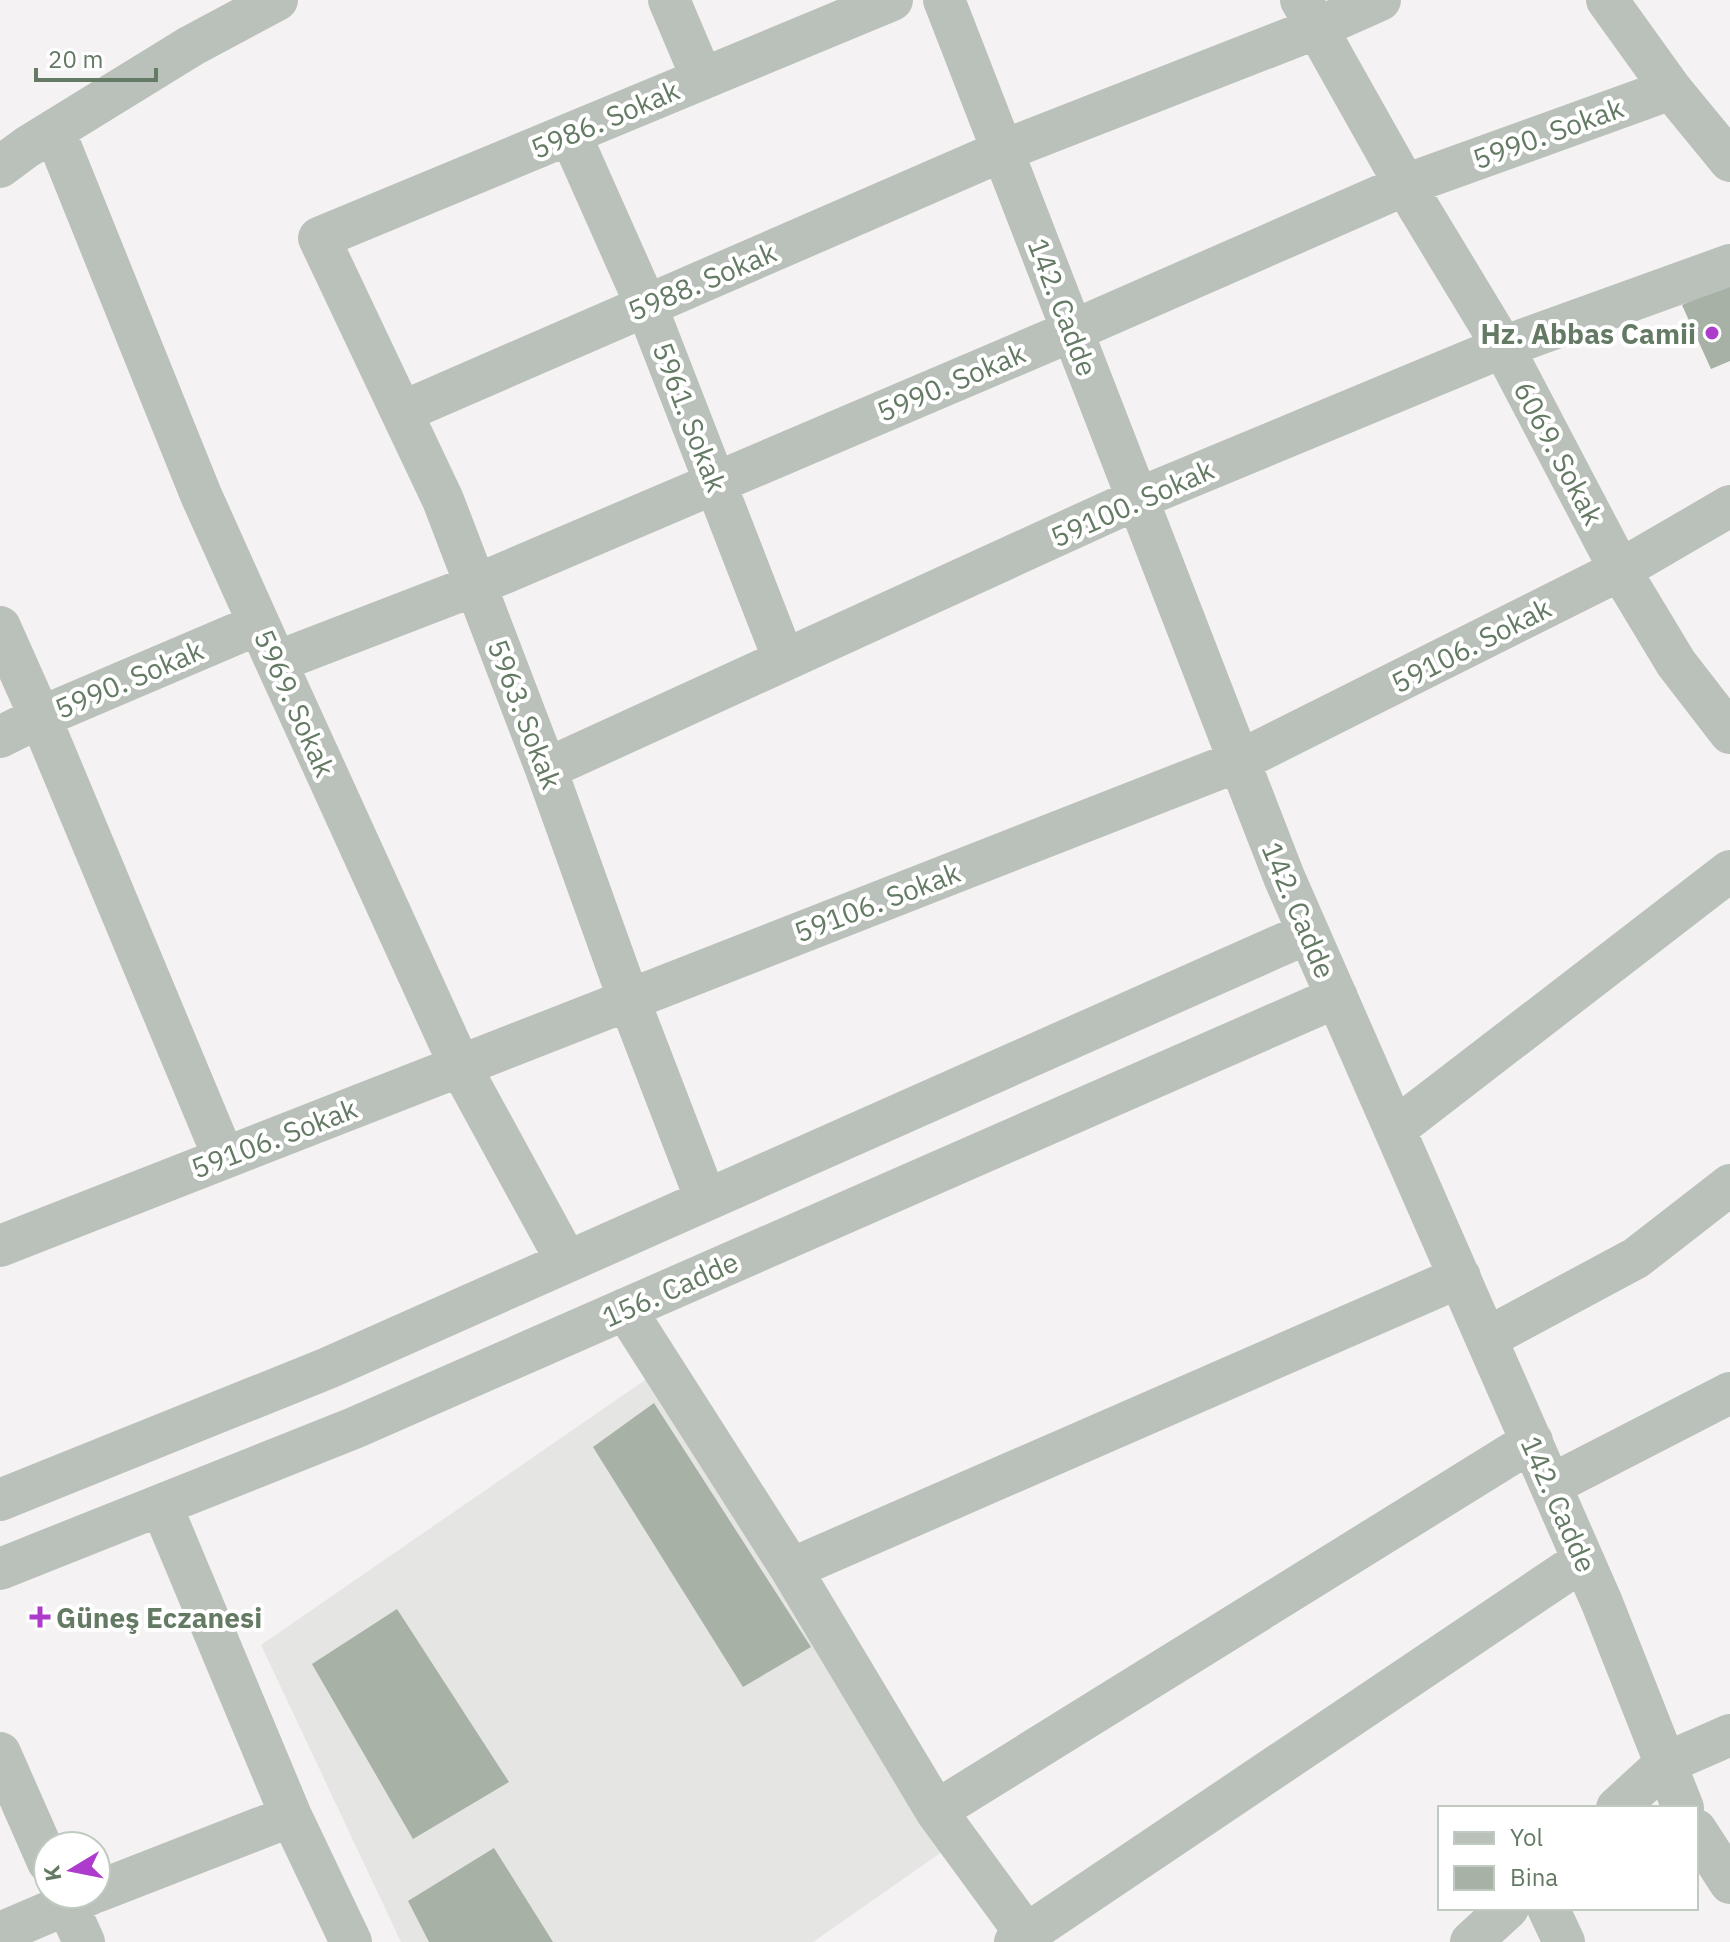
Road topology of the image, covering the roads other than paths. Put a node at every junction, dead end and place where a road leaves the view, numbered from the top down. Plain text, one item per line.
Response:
1 (277, 0) edge
2 (669, 0) edge
3 (892, 0) edge
4 (944, 0) edge
5 (1380, 0) edge
6 (1607, 0) edge
7 (1309, 14) edge
8 (702, 78) junction
9 (1671, 89) junction
10 (54, 130) junction
11 (570, 134) junction
12 (1002, 151) junction
13 (1730, 161) edge
14 (0, 167) edge
15 (1405, 185) junction
16 (319, 238) joint
17 (1730, 265) edge
18 (646, 305) junction
19 (1072, 331) junction
20 (1503, 347) junction
21 (402, 412) junction
22 (715, 483) junction
23 (1137, 499) junction
24 (1730, 506) edge
25 (1620, 570) junction
26 (476, 585) junction
27 (259, 624) junction
28 (0, 627) edge
29 (784, 660) junction
30 (276, 662) junction
31 (40, 717) junction
32 (1730, 733) edge
33 (0, 737) edge
34 (1239, 761) junction
35 (546, 769) junction
36 (1730, 871) edge
37 (1308, 933) junction
38 (1337, 997) junction
39 (629, 1000) junction
40 (460, 1066) junction
41 (1395, 1129) junction
42 (224, 1158) junction
43 (1730, 1185) edge
44 (706, 1200) junction
45 (0, 1246) edge
46 (567, 1262) junction
47 (1460, 1277) junction
48 (625, 1309) junction
49 (1487, 1338) junction
50 (1730, 1393) edge
51 (1532, 1441) junction
52 (1551, 1485) junction
53 (0, 1500) edge
54 (161, 1505) junction
55 (1583, 1560) junction
56 (0, 1569) edge
57 (791, 1569) junction
58 (1730, 1735) edge
59 (0, 1753) edge
60 (1666, 1763) junction
61 (1619, 1806) edge
62 (1682, 1806) edge
63 (936, 1811) junction
64 (291, 1816) junction
65 (34, 1830) edge
66 (1698, 1833) edge
67 (1730, 1883) edge
68 (112, 1884) edge
69 (49, 1910) edge
70 (81, 1910) edge
71 (1506, 1910) edge
72 (1549, 1910) edge
73 (0, 1933) edge
74 (1020, 1938) edge
75 (84, 1942) edge
76 (351, 1942) edge
77 (1471, 1942) edge
78 (1564, 1942) edge

1 - 10 street
2 - 8 street
3 - 8 street, 5986. Sokak
4 - 12 street, 142. Cadde
5 - 7 street, 5988. Sokak
6 - 9 street
7 - 12 street, 5988. Sokak
7 - 15 street, 6069. Sokak
8 - 11 street, 5986. Sokak
9 - 13 street
9 - 15 street, 5990. Sokak
10 - 14 street
10 - 27 street, 5969. Sokak
11 - 16 street, 5986. Sokak
11 - 18 street, 5961. Sokak
12 - 18 street, 5988. Sokak
12 - 19 street, 142. Cadde
15 - 19 street, 5990. Sokak
15 - 20 street, 6069. Sokak
16 - 21 street, 5963. Sokak
17 - 20 street, 59100. Sokak
18 - 21 street, 5988. Sokak
18 - 22 street, 5961. Sokak
19 - 22 street, 5990. Sokak
19 - 23 street, 142. Cadde
20 - 23 street, 59100. Sokak
20 - 25 street, 6069. Sokak
21 - 26 street, 5963. Sokak
22 - 26 street, 5990. Sokak
22 - 29 street, 5961. Sokak
23 - 29 street, 59100. Sokak
23 - 34 street, 142. Cadde
24 - 25 street, 59106. Sokak
25 - 32 street, 6069. Sokak
25 - 34 street, 59106. Sokak
26 - 30 street, 5990. Sokak
26 - 35 street, 5963. Sokak
27 - 30 street, 5969. Sokak
27 - 31 street, 5990. Sokak
28 - 31 street
29 - 35 street, 59100. Sokak
30 - 40 street, 5969. Sokak
31 - 33 street, 5990. Sokak
31 - 42 street
34 - 37 street, 142. Cadde
34 - 39 street, 59106. Sokak
35 - 39 street, 5963. Sokak
36 - 41 street
37 - 38 street, 142. Cadde
37 - 44 street
38 - 41 street, 142. Cadde
38 - 48 street, 156. Cadde
39 - 40 street, 59106. Sokak
39 - 44 street, 5963. Sokak
40 - 42 street, 59106. Sokak
40 - 46 street, 5969. Sokak
41 - 47 street, 142. Cadde
42 - 45 street, 59106. Sokak
43 - 49 street
44 - 46 street
46 - 53 street
47 - 49 street, 142. Cadde
47 - 57 street
48 - 54 street, 156. Cadde
48 - 57 street
49 - 51 street, 142. Cadde
50 - 52 street
51 - 52 street, 142. Cadde
51 - 63 street
52 - 55 street, 142. Cadde
54 - 56 street, 156. Cadde
54 - 64 street
55 - 60 street, 142. Cadde
55 - 74 street
57 - 63 street
58 - 60 street
59 - 65 street
60 - 61 street
60 - 62 street, 142. Cadde
63 - 74 street
64 - 68 street
64 - 76 street
66 - 67 street
69 - 73 street
70 - 75 street
71 - 77 street
72 - 78 street

